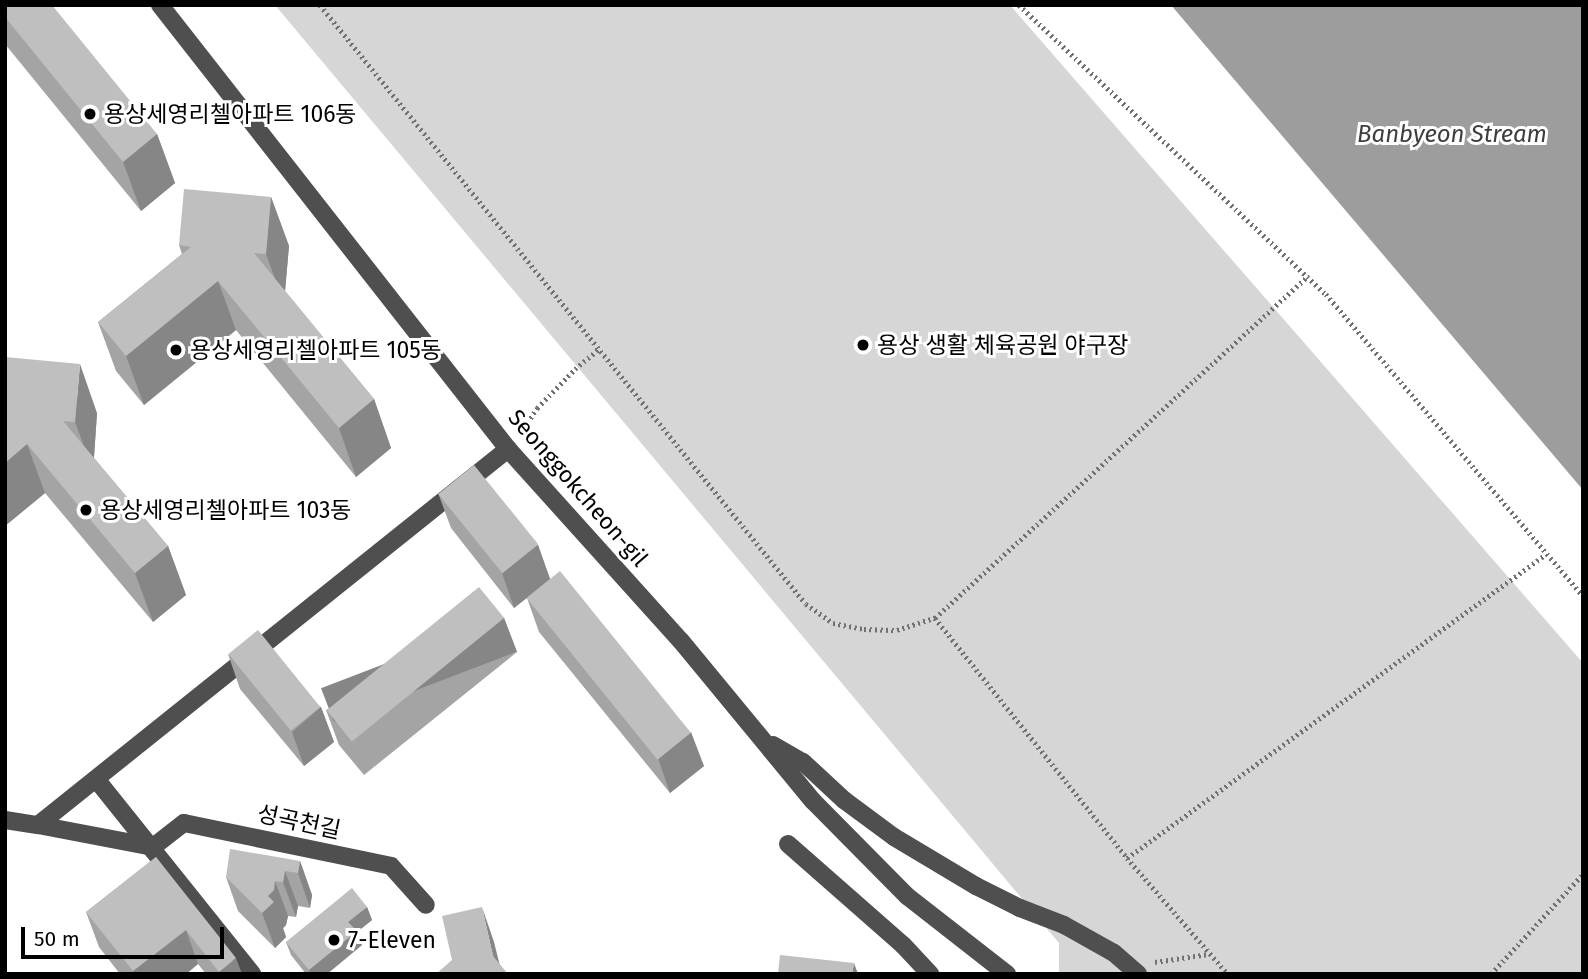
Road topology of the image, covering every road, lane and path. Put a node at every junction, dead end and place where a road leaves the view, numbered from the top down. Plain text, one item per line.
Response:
1 (160, 5) edge
2 (320, 5) edge
3 (1019, 5) edge
4 (1308, 276) junction
5 (599, 349) junction
6 (508, 449) junction
7 (1545, 555) junction
8 (1583, 596) edge
9 (935, 618) junction
10 (761, 737) junction
11 (96, 779) junction
12 (5, 820) edge
13 (38, 825) junction
14 (788, 844) dead end
15 (153, 847) junction
16 (1126, 858) junction
17 (1583, 874) edge
18 (426, 905) dead end
19 (1209, 954) junction
20 (1003, 970) edge
21 (1134, 970) edge
22 (252, 974) edge
23 (930, 974) edge
24 (1228, 974) edge
25 (1491, 974) edge

1 - 6 street, Seonggokcheon-gil
2 - 5 path
3 - 4 path
4 - 7 path
4 - 9 path
5 - 6 path
5 - 9 path
6 - 10 street, Seonggokcheon-gil
6 - 11 street
7 - 8 path
7 - 16 path
9 - 16 path
10 - 20 street, Seonggokcheon-gil
10 - 21 street
11 - 13 street
11 - 15 street
12 - 13 street
13 - 15 street
14 - 23 street
15 - 18 street, 성곡천길
15 - 22 street
16 - 19 path
17 - 25 path
19 - 21 path
19 - 24 path

